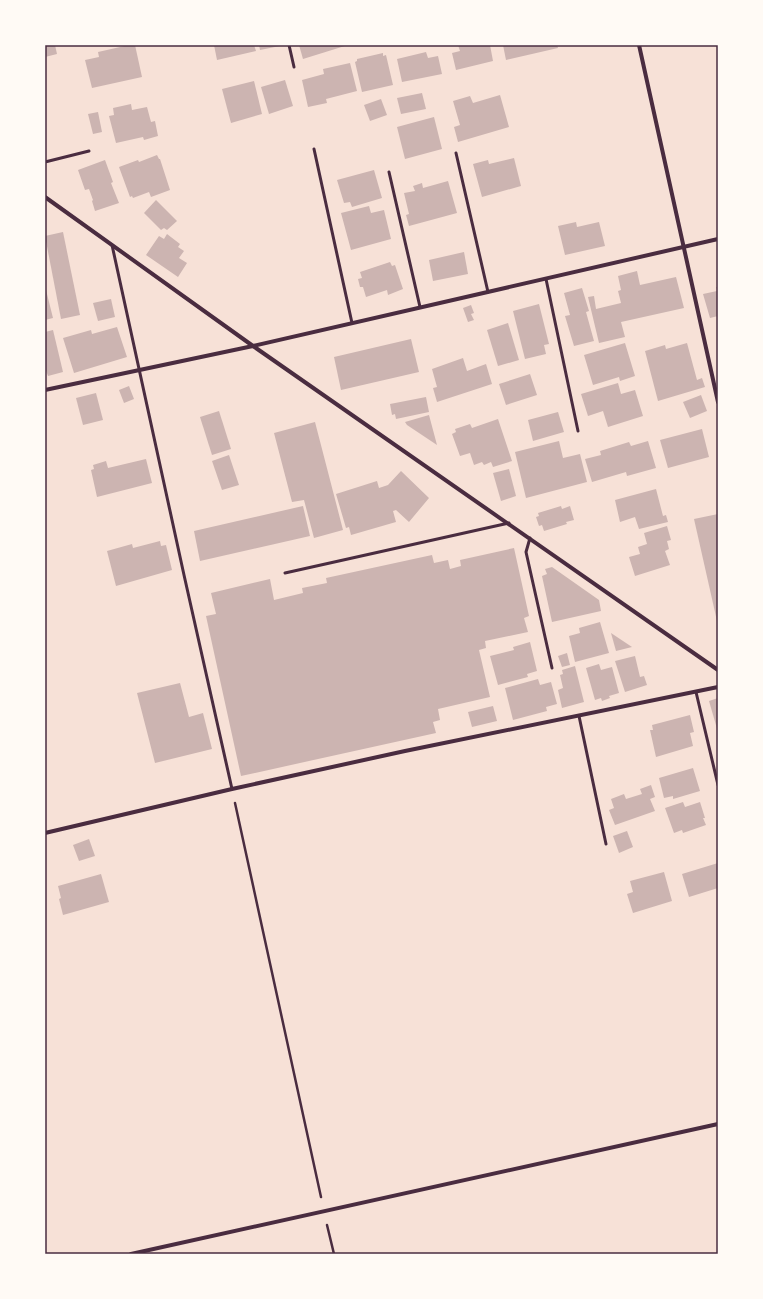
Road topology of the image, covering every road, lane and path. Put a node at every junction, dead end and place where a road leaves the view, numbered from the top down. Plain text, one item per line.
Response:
1 (289, 45) edge
2 (639, 45) edge
3 (294, 67) dead end
4 (314, 149) dead end
5 (89, 151) dead end
6 (456, 153) dead end
7 (45, 162) edge
8 (389, 172) dead end
9 (45, 197) edge
10 (718, 239) edge
11 (112, 245) junction
12 (684, 246) junction
13 (546, 279) junction
14 (488, 292) junction
15 (420, 307) junction
16 (352, 323) junction
17 (253, 346) junction
18 (138, 370) junction
19 (45, 390) edge
20 (718, 402) edge
21 (578, 431) dead end
22 (509, 524) junction
23 (530, 538) junction
24 (285, 573) dead end
25 (552, 668) dead end
26 (718, 670) edge
27 (718, 687) edge
28 (696, 692) junction
29 (579, 716) junction
30 (718, 785) edge
31 (232, 789) junction
32 (45, 833) edge
33 (606, 844) dead end
34 (718, 1124) edge
35 (324, 1211) junction
36 (131, 1254) edge
37 (334, 1254) edge

1 - 3 lane
2 - 12 street
4 - 16 lane
5 - 7 lane
6 - 14 lane
8 - 15 lane
9 - 11 street
10 - 12 street
11 - 17 street
11 - 18 lane
12 - 13 street
12 - 20 street
13 - 14 street
13 - 21 lane
14 - 15 street
15 - 16 street
16 - 17 street
17 - 18 street
17 - 22 street
18 - 19 street
18 - 31 lane
22 - 23 street
22 - 24 lane
23 - 25 lane
23 - 26 street
27 - 28 street
28 - 29 street
28 - 30 lane
29 - 31 street
29 - 33 lane
31 - 32 street
31 - 35 path
34 - 35 street
35 - 36 street
35 - 37 path

